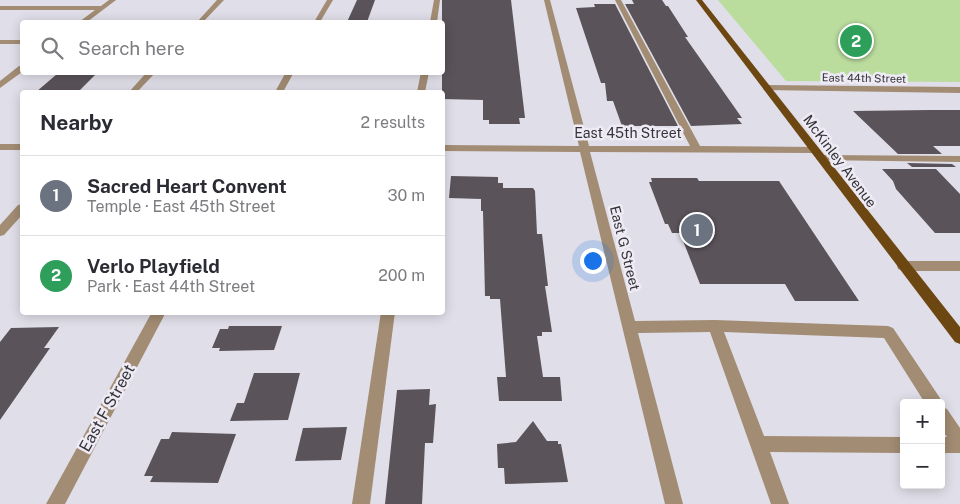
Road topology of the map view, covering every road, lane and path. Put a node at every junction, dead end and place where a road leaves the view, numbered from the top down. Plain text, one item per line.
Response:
1 (113, 0) edge
2 (221, 0) edge
3 (330, 0) edge
4 (437, 0) edge
5 (547, 0) edge
6 (618, 0) edge
7 (699, 0) edge
8 (0, 8) edge
9 (102, 8) junction
10 (86, 20) edge
11 (202, 20) edge
12 (318, 20) edge
13 (433, 20) edge
14 (0, 42) edge
15 (20, 42) edge
16 (20, 70) edge
17 (149, 75) edge
18 (288, 75) edge
19 (424, 75) edge
20 (0, 85) edge
21 (767, 88) junction
22 (135, 90) edge
23 (280, 90) edge
24 (421, 90) edge
25 (960, 90) edge
26 (0, 147) edge
27 (20, 147) edge
28 (445, 148) edge
29 (584, 148) junction
30 (696, 149) junction
31 (818, 154) junction
32 (960, 159) edge
33 (20, 210) edge
34 (0, 232) edge
35 (903, 266) junction
36 (960, 266) edge
37 (157, 315) edge
38 (388, 315) edge
39 (715, 326) junction
40 (630, 328) junction
41 (960, 338) edge
42 (931, 399) edge
43 (945, 420) edge
44 (960, 442) edge
45 (759, 444) junction
46 (900, 445) edge
47 (945, 445) edge
48 (960, 445) edge
49 (55, 504) edge
50 (360, 504) edge
51 (674, 504) edge
52 (780, 504) edge

1 - 9 street
2 - 11 street
3 - 12 street
4 - 13 street
5 - 29 street, East G Street
6 - 30 street
7 - 21 main road, McKinley Avenue
8 - 9 street
9 - 10 street
14 - 15 street
16 - 20 street
17 - 22 street
18 - 23 street
19 - 24 street
21 - 25 street, East 44th Street
21 - 31 main road, McKinley Avenue
26 - 27 street
28 - 29 street, East 45th Street
29 - 30 street, East 45th Street
29 - 40 street, East G Street
30 - 31 street, East 45th Street
31 - 32 street, East 45th Street
31 - 35 main road, McKinley Avenue
33 - 34 street
35 - 36 street
35 - 41 main road, McKinley Avenue
37 - 49 street, East F Street
38 - 50 street
39 - 40 street
39 - 42 street
39 - 45 street
40 - 51 street, East G Street
43 - 44 street
45 - 46 street
45 - 52 street
47 - 48 street

